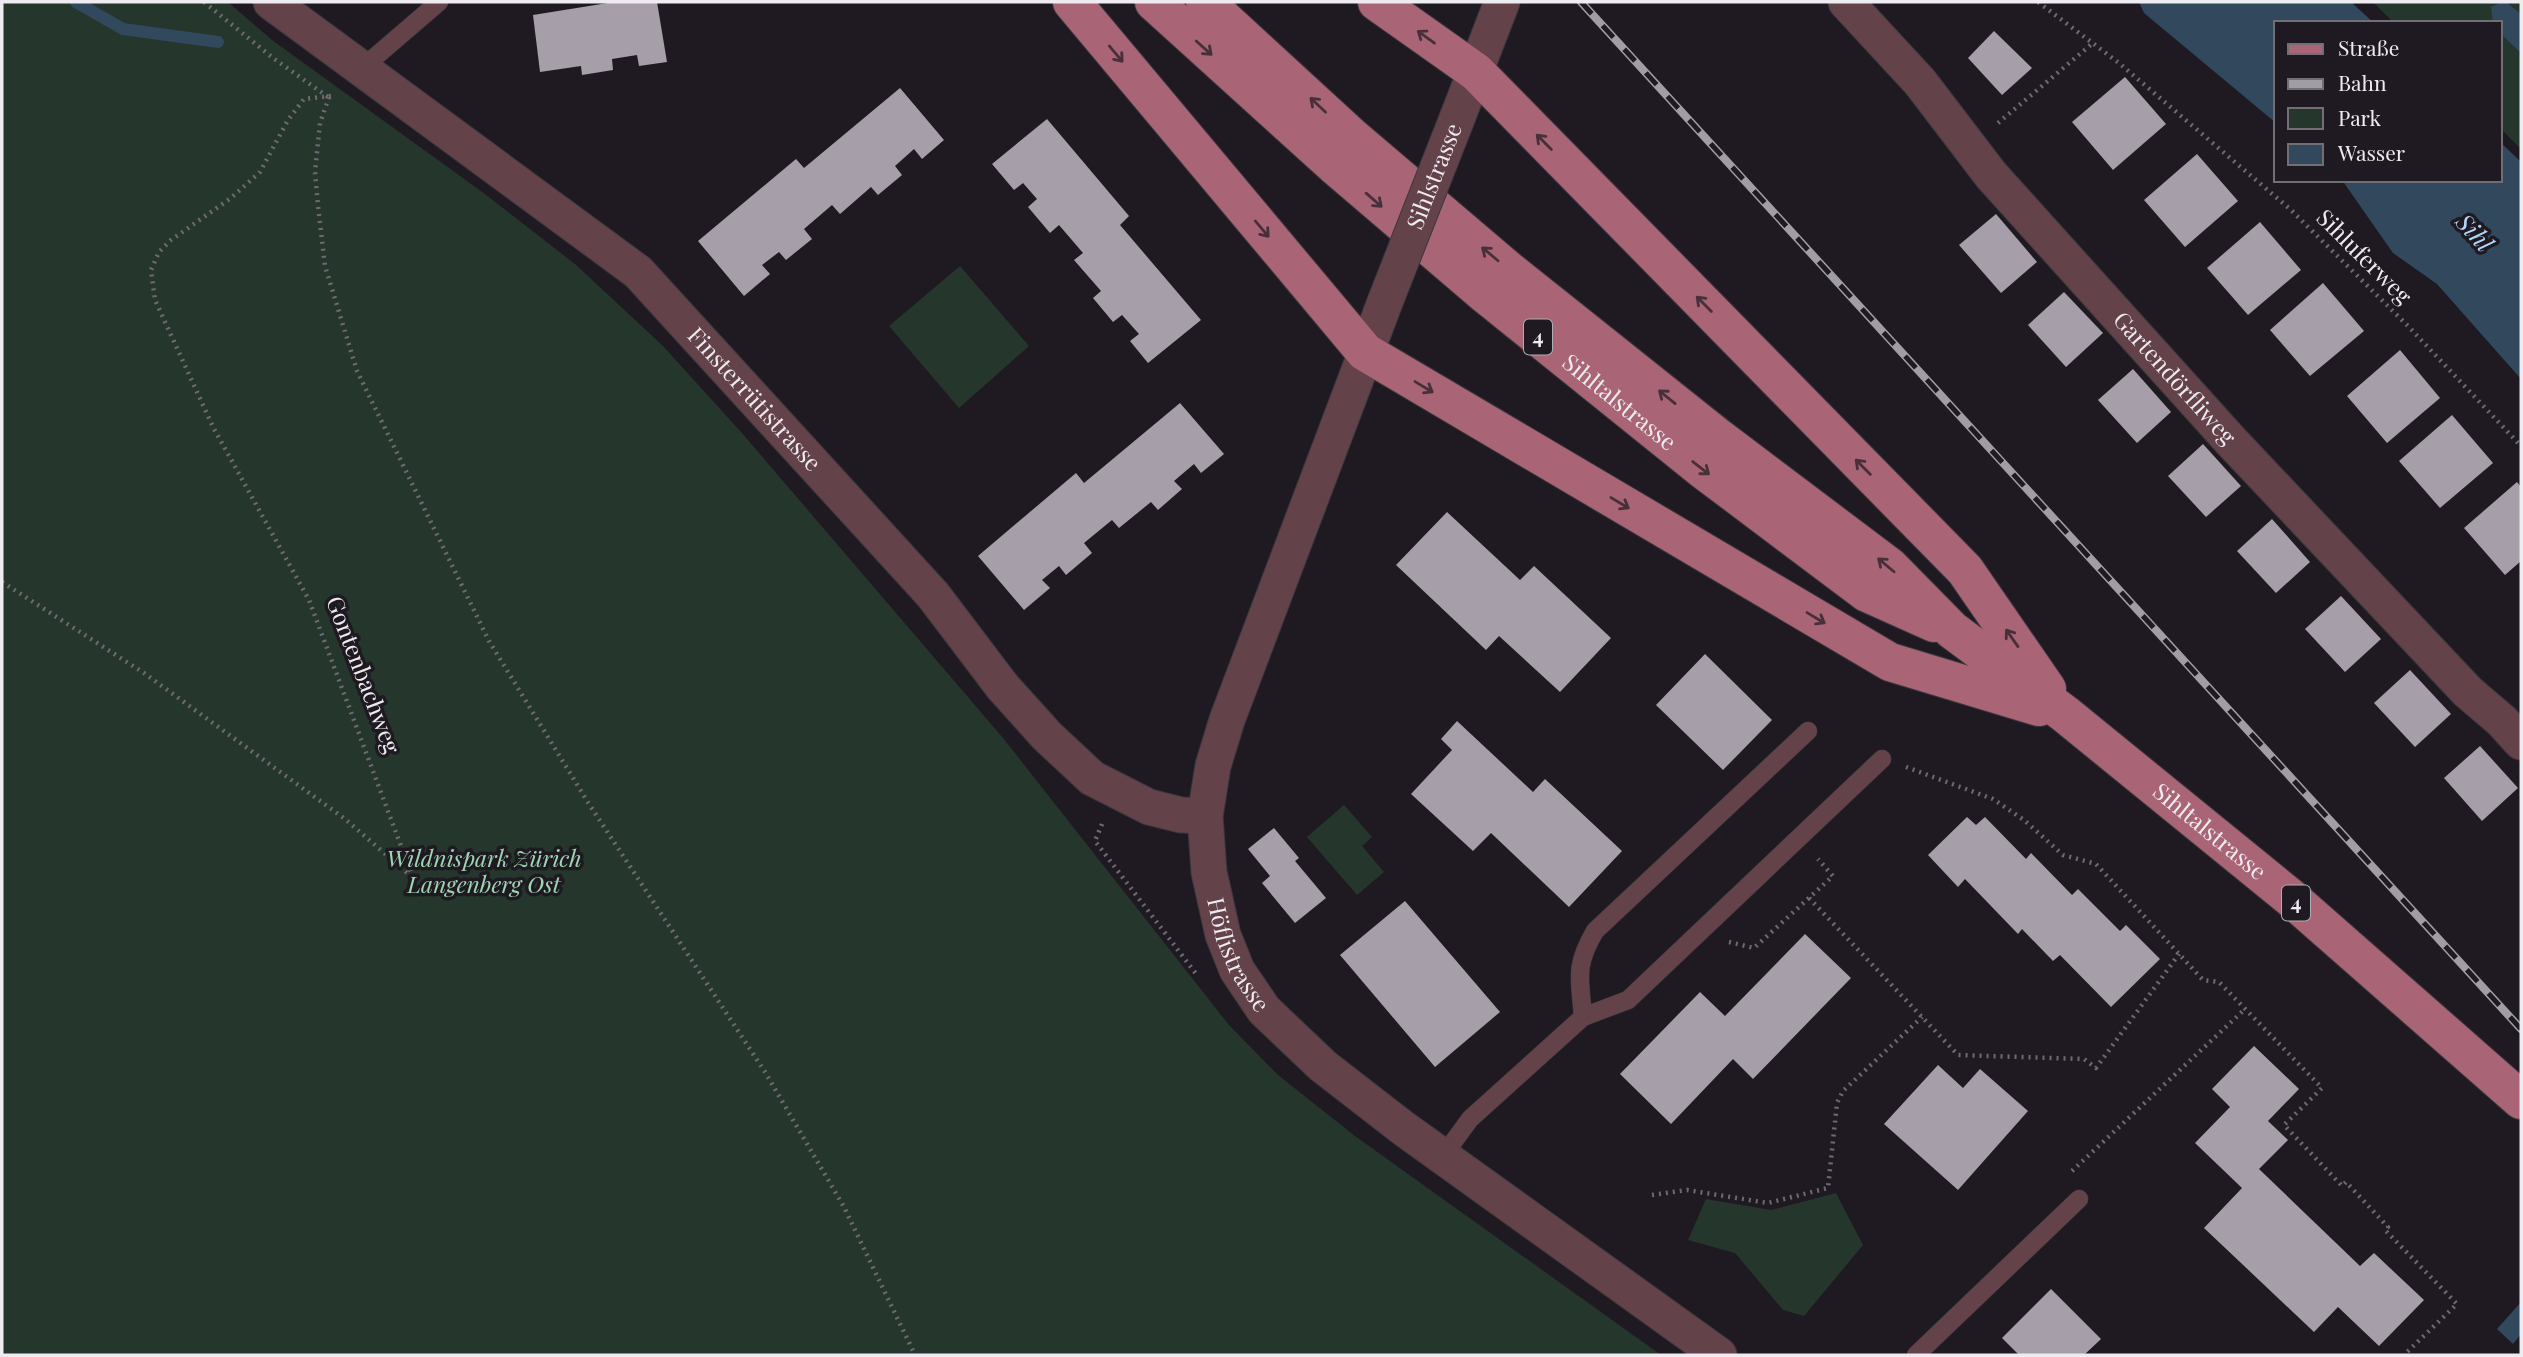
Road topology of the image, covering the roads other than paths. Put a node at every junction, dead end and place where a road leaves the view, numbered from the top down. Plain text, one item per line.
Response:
1 (271, 2) edge
2 (439, 2) edge
3 (1072, 2) edge
4 (1154, 2) edge
5 (1205, 2) edge
6 (1377, 2) edge
7 (1846, 2) edge
8 (1500, 6) edge
9 (361, 69) junction
10 (1476, 72) junction
11 (1365, 352) junction
12 (1952, 631) junction
13 (2065, 714) junction
14 (1808, 731) dead end
15 (2521, 742) edge
16 (1882, 759) road end
17 (1205, 816) junction
18 (1584, 1017) junction
19 (2521, 1100) edge
20 (1443, 1156) junction
21 (2079, 1199) road end
22 (1719, 1355) edge
23 (1916, 1355) edge

1 - 9 street, Finsterrütistrasse
2 - 9 lane
3 -> 11 main road
4 -> 12 main road, Sihltalstrasse / 4
12 -> 5 main road, Sihltalstrasse / 4
10 -> 6 main road
7 - 15 street, Gartendörfliweg
8 - 10 street, Sihlstrasse
9 - 17 street, Finsterrütistrasse
10 - 11 street, Sihlstrasse, bridge
13 -> 10 main road
11 -> 13 main road
11 - 17 street, Höflistrasse
12 - 13 main road, Sihltalstrasse / 4
13 - 19 main road, Sihltalstrasse / 4
14 - 18 lane
16 - 18 lane
17 - 20 street, Höflistrasse
18 - 20 lane
20 - 22 street, Höflistrasse
21 - 23 lane

